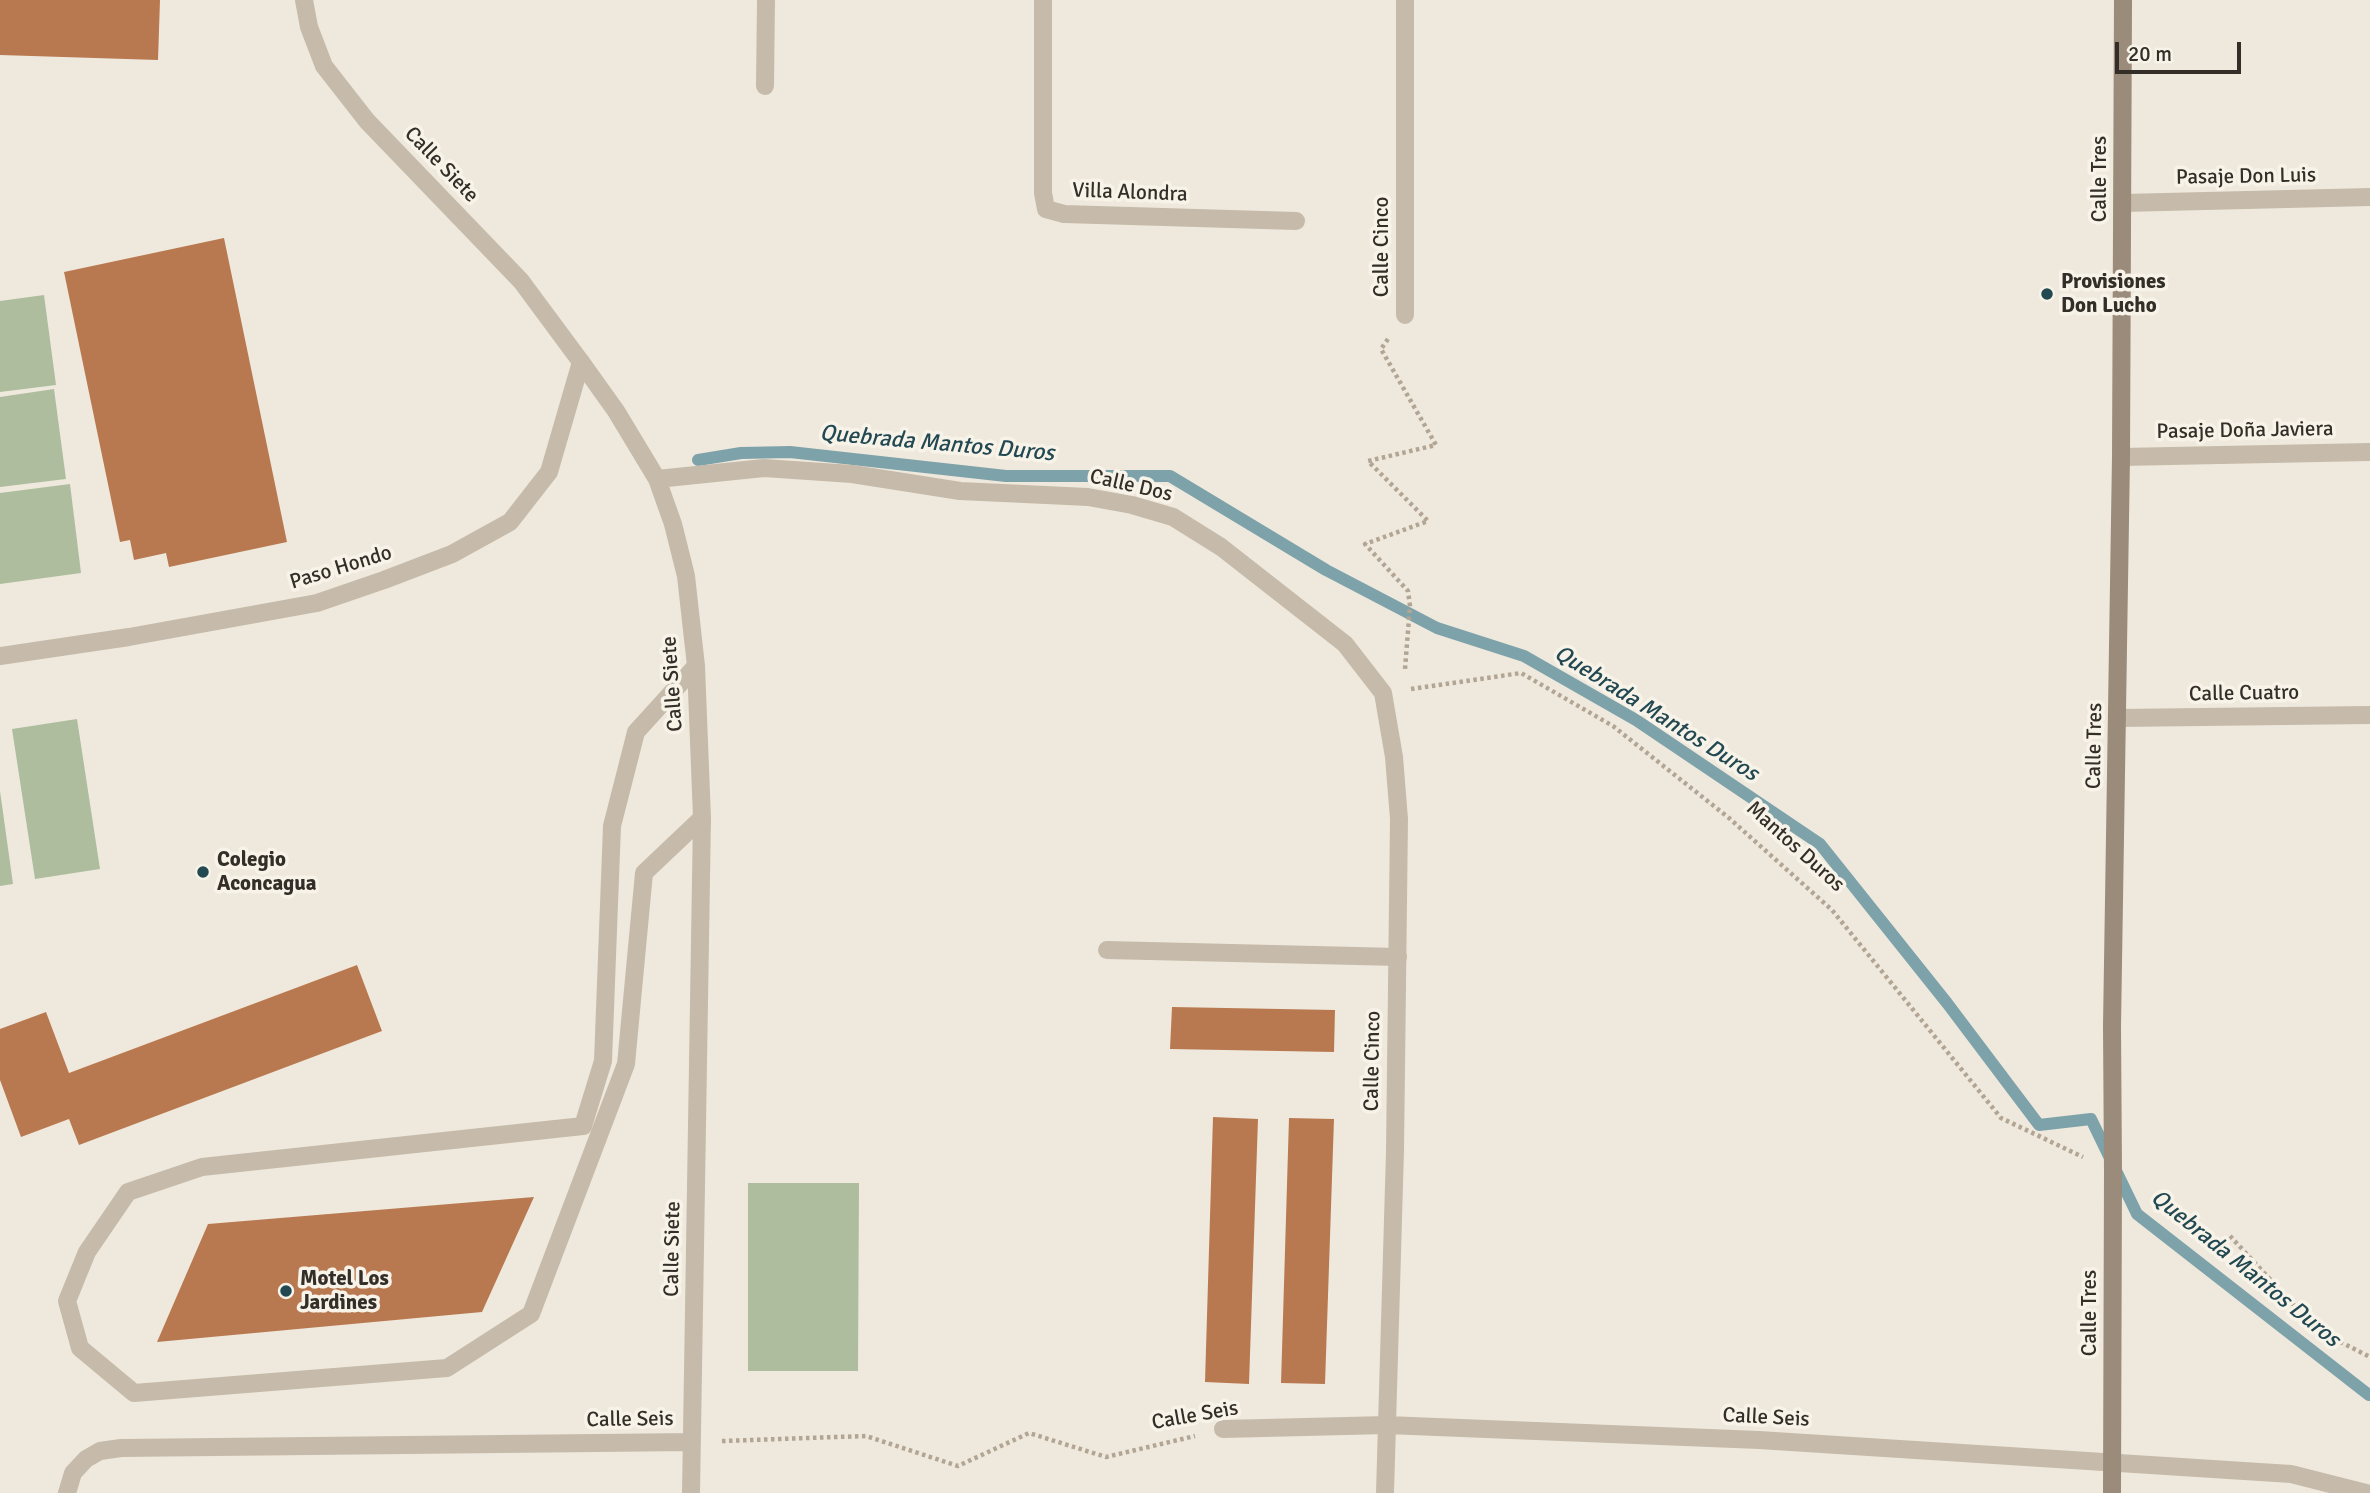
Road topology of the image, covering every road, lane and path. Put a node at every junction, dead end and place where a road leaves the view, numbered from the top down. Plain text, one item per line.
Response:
1 (304, 0) edge
2 (766, 0) edge
3 (1043, 0) edge
4 (1405, 0) edge
5 (2123, 0) edge
6 (765, 86) dead end
7 (2370, 197) edge
8 (2123, 203) junction
9 (1296, 221) dead end
10 (1405, 315) joint
11 (580, 362) junction
12 (2370, 452) edge
13 (2121, 457) junction
14 (657, 479) junction
15 (1345, 644) joint
16 (0, 656) edge
17 (696, 666) junction
18 (1406, 668) dead end
19 (1383, 693) junction
20 (2370, 715) edge
21 (2118, 718) junction
22 (702, 818) junction
23 (1107, 950) dead end
24 (1398, 957) junction
25 (2113, 1172) junction
26 (2230, 1236) dead end
27 (2370, 1357) edge
28 (1387, 1425) junction
29 (1223, 1429) joint
30 (692, 1442) junction
31 (2112, 1462) junction
32 (67, 1491) edge
33 (691, 1493) edge
34 (1385, 1493) edge
35 (2112, 1493) edge
36 (2365, 1493) edge

1 - 11 street, Calle Siete
2 - 6 street
3 - 9 street, Villa Alondra
4 - 10 street, Calle Cinco
5 - 8 main road, Calle Tres
7 - 8 street, Pasaje Don Luis
8 - 13 main road, Calle Tres
10 - 18 path, Calle Cinco
11 - 14 street, Calle Siete
11 - 16 street, Paso Hondo
12 - 13 street, Pasaje Doña Javiera
13 - 21 main road, Calle Tres
14 - 15 street, Calle Dos
14 - 17 street, Calle Siete
15 - 19 street, Calle Cinco
17 - 22 street, Calle Siete
17 - 22 street
19 - 24 street, Calle Cinco
19 - 25 path, Mantos Duros
20 - 21 street, Calle Cuatro
21 - 25 main road, Calle Tres
22 - 30 street, Calle Siete
23 - 24 street
24 - 28 street, Calle Cinco
25 - 31 main road, Calle Tres
26 - 27 path
28 - 29 street, Calle Seis
28 - 31 street, Calle Seis
28 - 34 street, Calle Cinco
29 - 30 path, Calle Seis
30 - 32 street, Calle Seis
30 - 33 street, Calle Siete
31 - 35 main road, Calle Tres
31 - 36 street, Calle Seis

